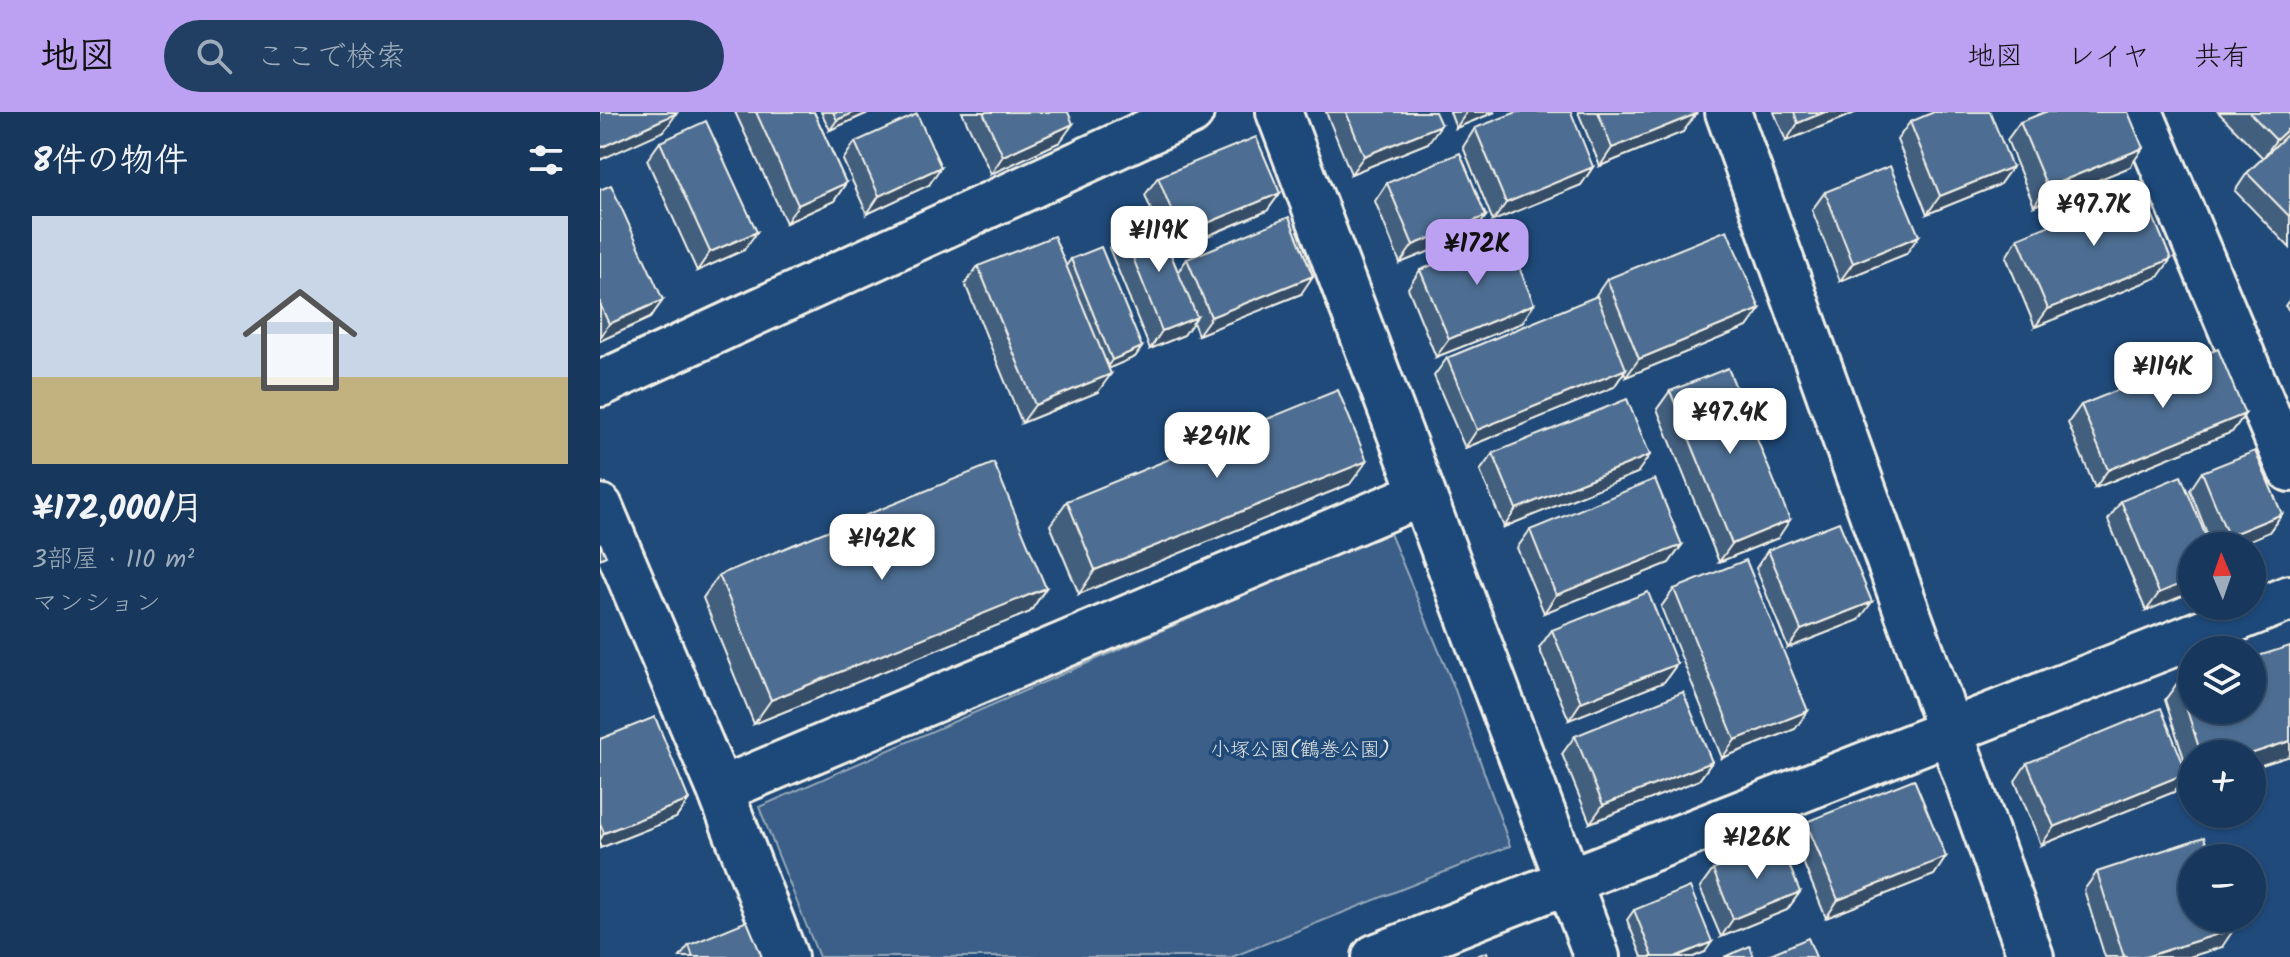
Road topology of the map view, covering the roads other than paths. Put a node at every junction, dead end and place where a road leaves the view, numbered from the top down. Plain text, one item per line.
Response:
1 (1191, 112) edge
2 (1279, 112) edge
3 (1728, 112) edge
4 (2140, 112) edge
5 (600, 384) edge
6 (2290, 469) edge
7 (1421, 494) junction
8 (600, 507) edge
9 (2290, 598) edge
10 (1950, 733) junction
11 (720, 790) junction
12 (1569, 883) junction
13 (785, 957) edge
14 (1375, 957) edge
15 (1597, 957) edge
16 (2031, 957) edge

1 - 5 street
2 - 7 street
3 - 10 street
4 - 6 street
7 - 11 street
7 - 12 street
8 - 11 street
9 - 10 street
10 - 12 street
10 - 16 street
11 - 13 street
12 - 14 street
12 - 15 street

